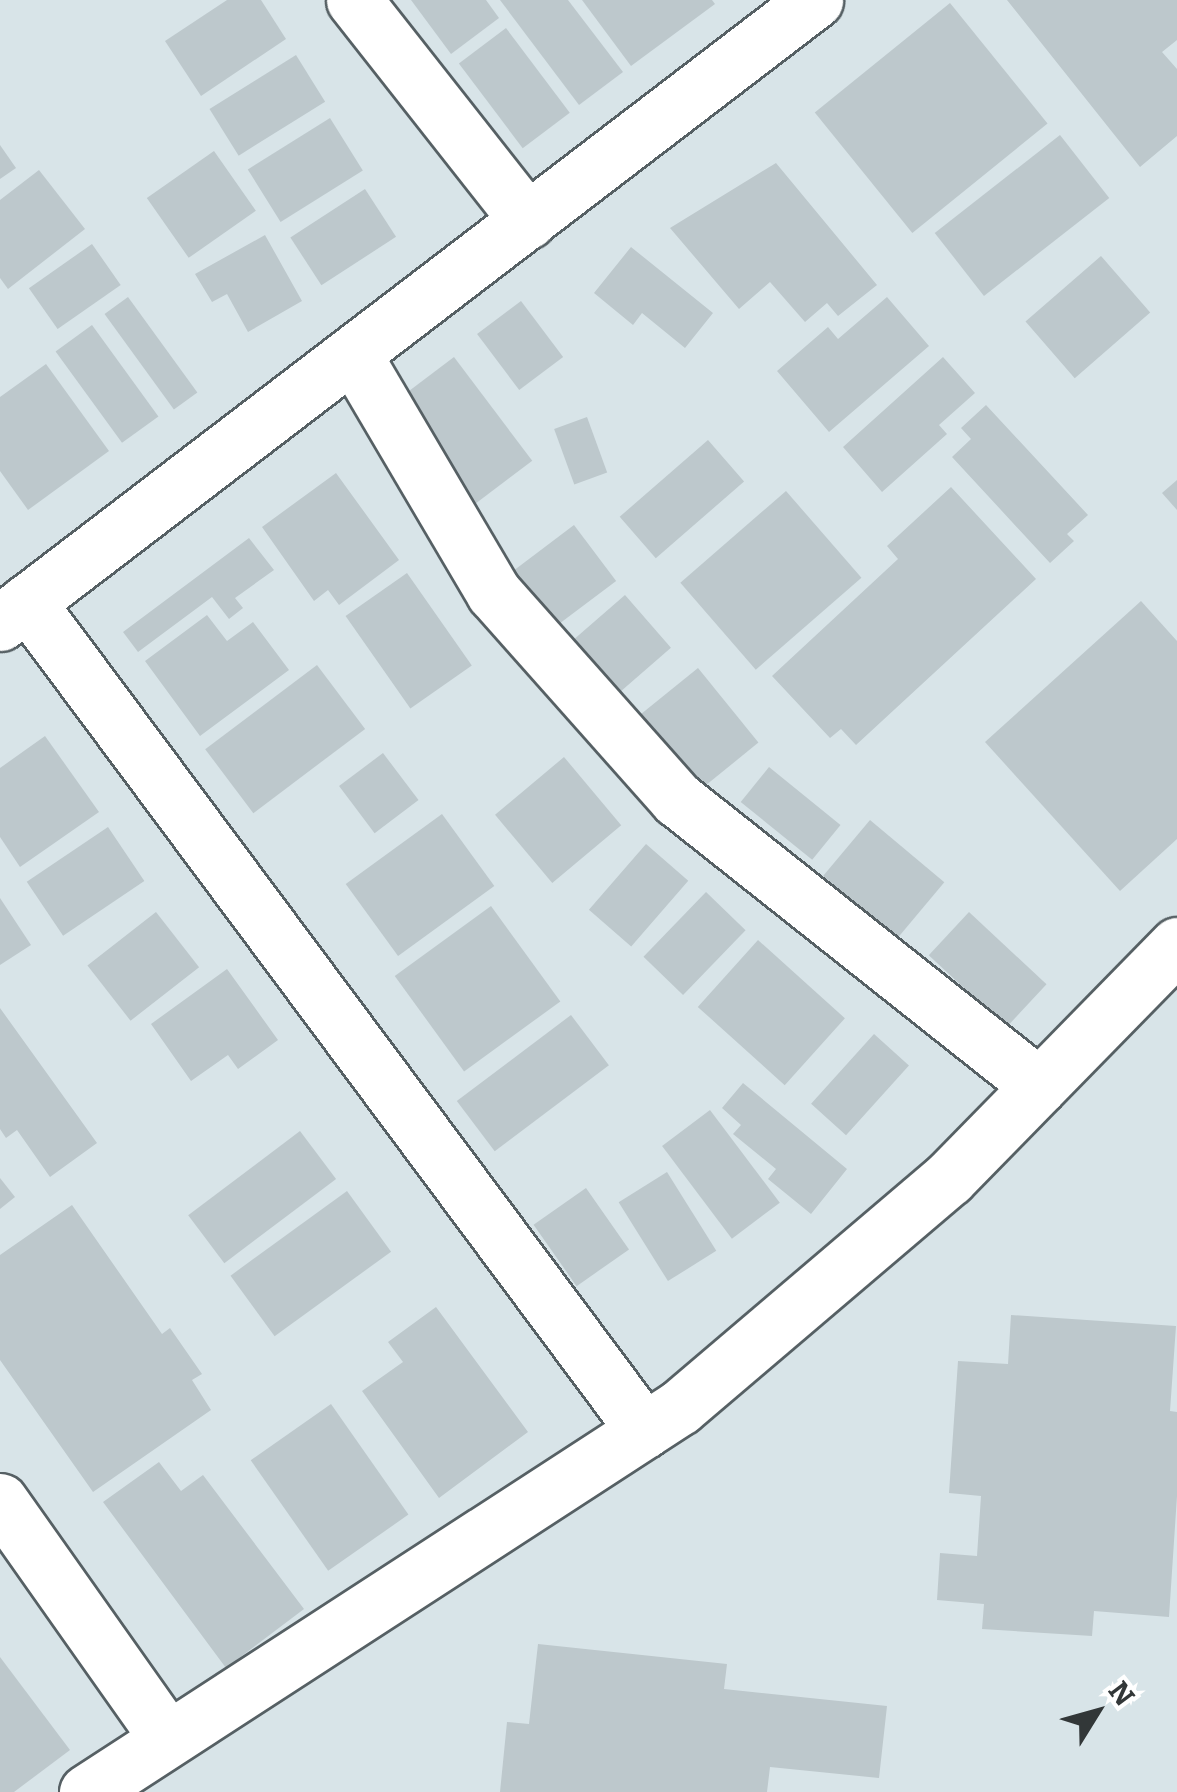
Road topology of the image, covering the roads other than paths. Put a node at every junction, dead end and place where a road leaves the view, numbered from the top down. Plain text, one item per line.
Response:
1 (354, 0) edge
2 (798, 5) edge
3 (528, 221) junction
4 (353, 354) junction
5 (14, 613) edge
6 (1177, 944) edge
7 (1039, 1086) junction
8 (644, 1430) junction
9 (0, 1501) edge
10 (168, 1738) junction
11 (86, 1792) edge

1 - 3 street
2 - 3 street
3 - 4 street
4 - 5 street
4 - 7 street
5 - 8 street
6 - 7 street
7 - 8 street
8 - 10 street
9 - 10 street
10 - 11 street

